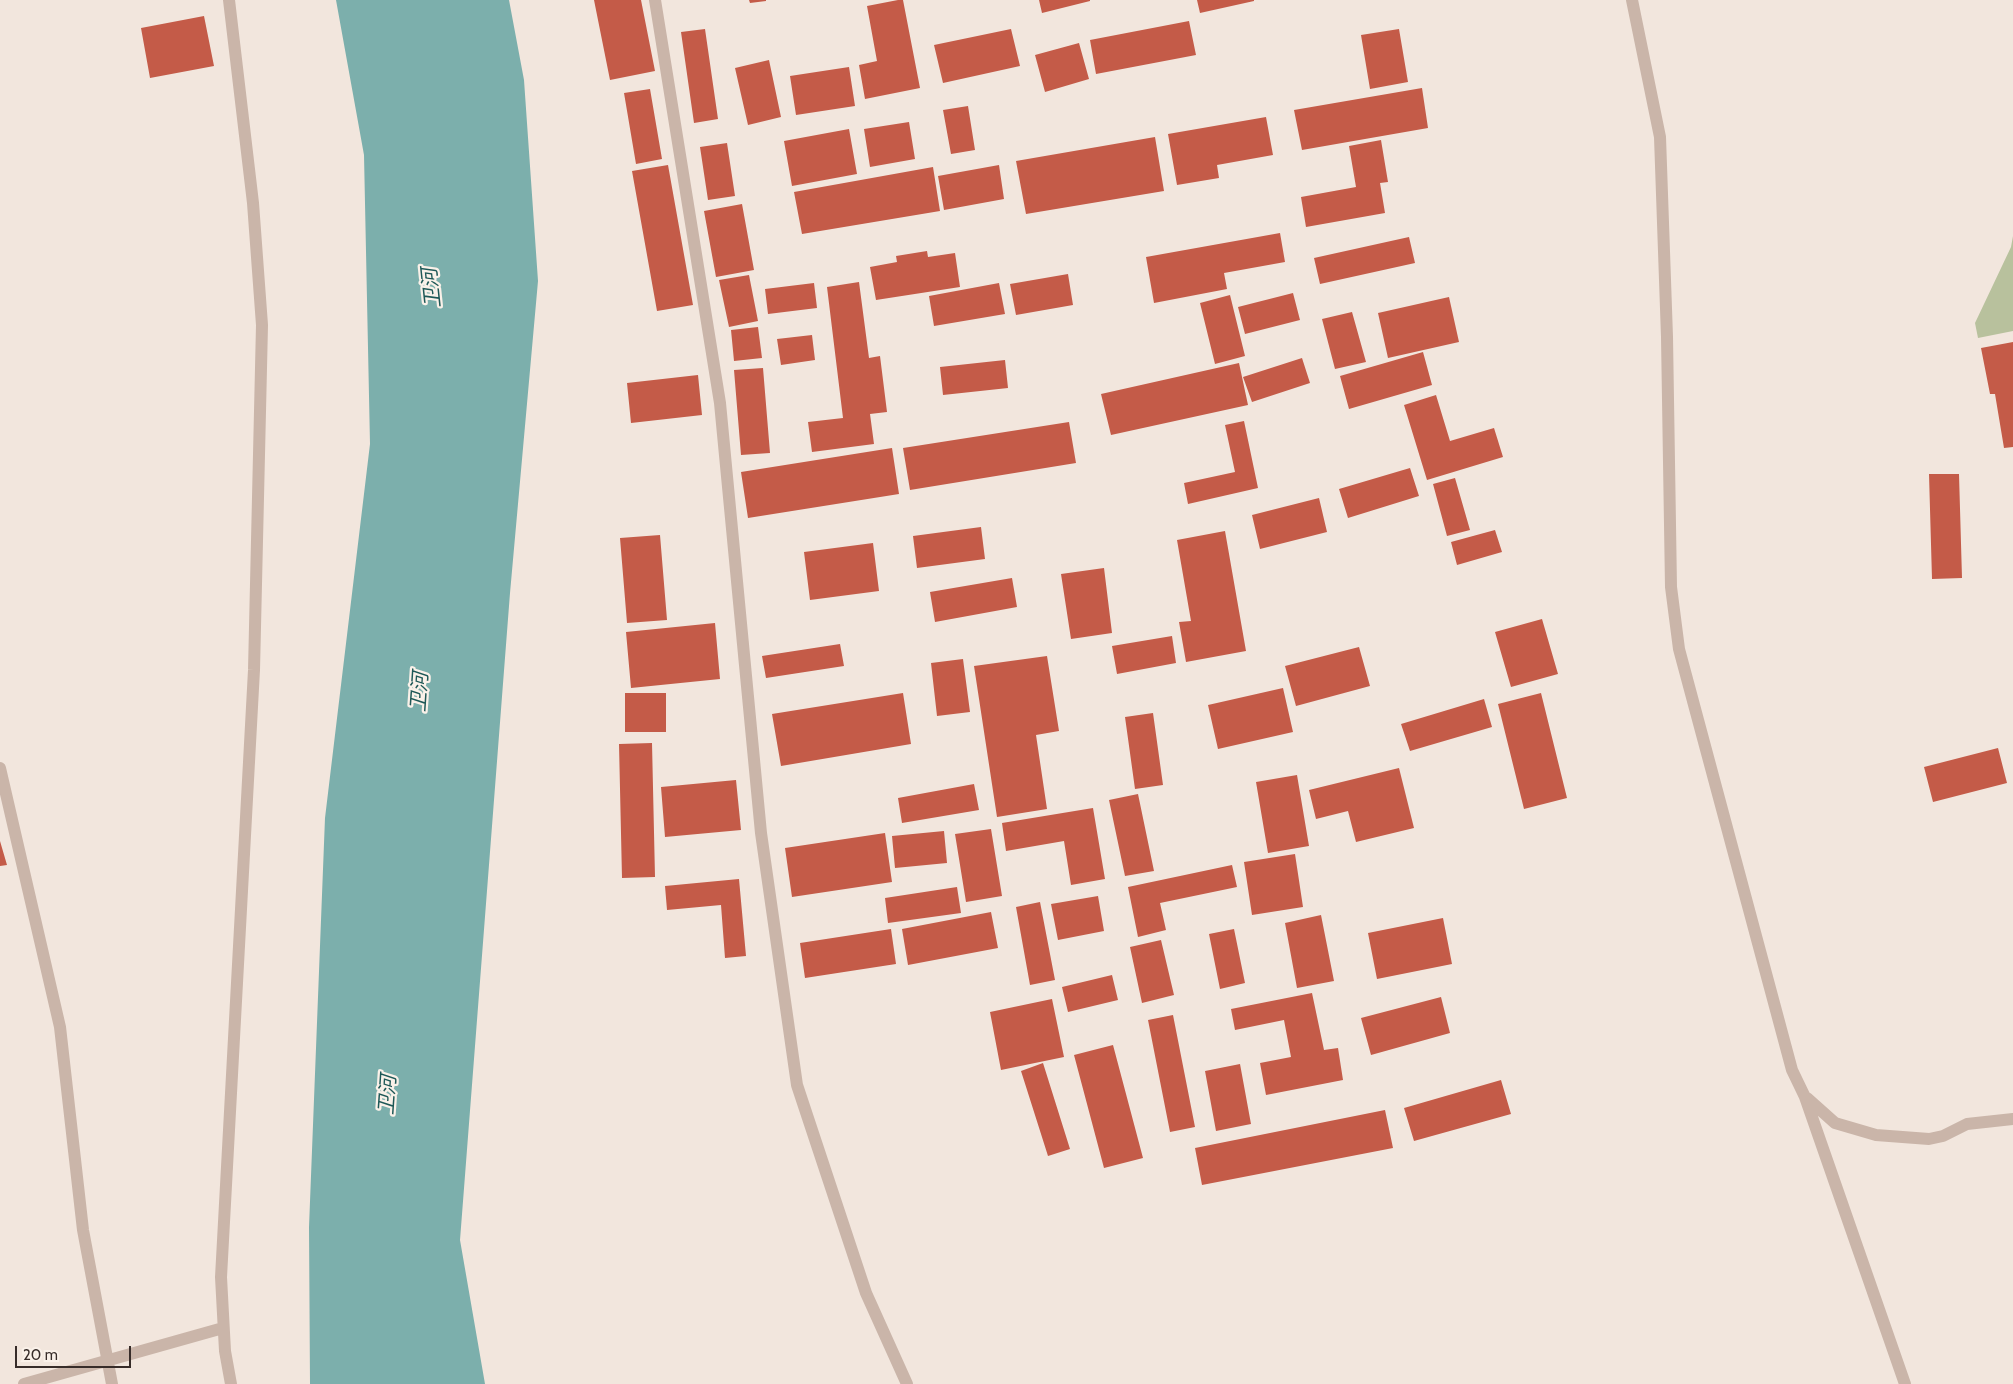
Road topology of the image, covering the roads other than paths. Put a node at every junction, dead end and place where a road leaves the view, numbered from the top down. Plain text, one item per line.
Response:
1 (229, 0) edge
2 (655, 0) edge
3 (1632, 0) edge
4 (0, 768) edge
5 (1805, 1097) junction
6 (2013, 1119) edge
7 (223, 1328) junction
8 (108, 1360) junction
9 (24, 1384) edge
10 (112, 1384) edge
11 (231, 1384) edge
12 (907, 1384) edge
13 (1905, 1384) edge

1 - 7 street
2 - 12 street
3 - 5 street
4 - 8 street
5 - 6 street
5 - 13 street
7 - 8 street
7 - 11 street
8 - 9 street
8 - 10 street

